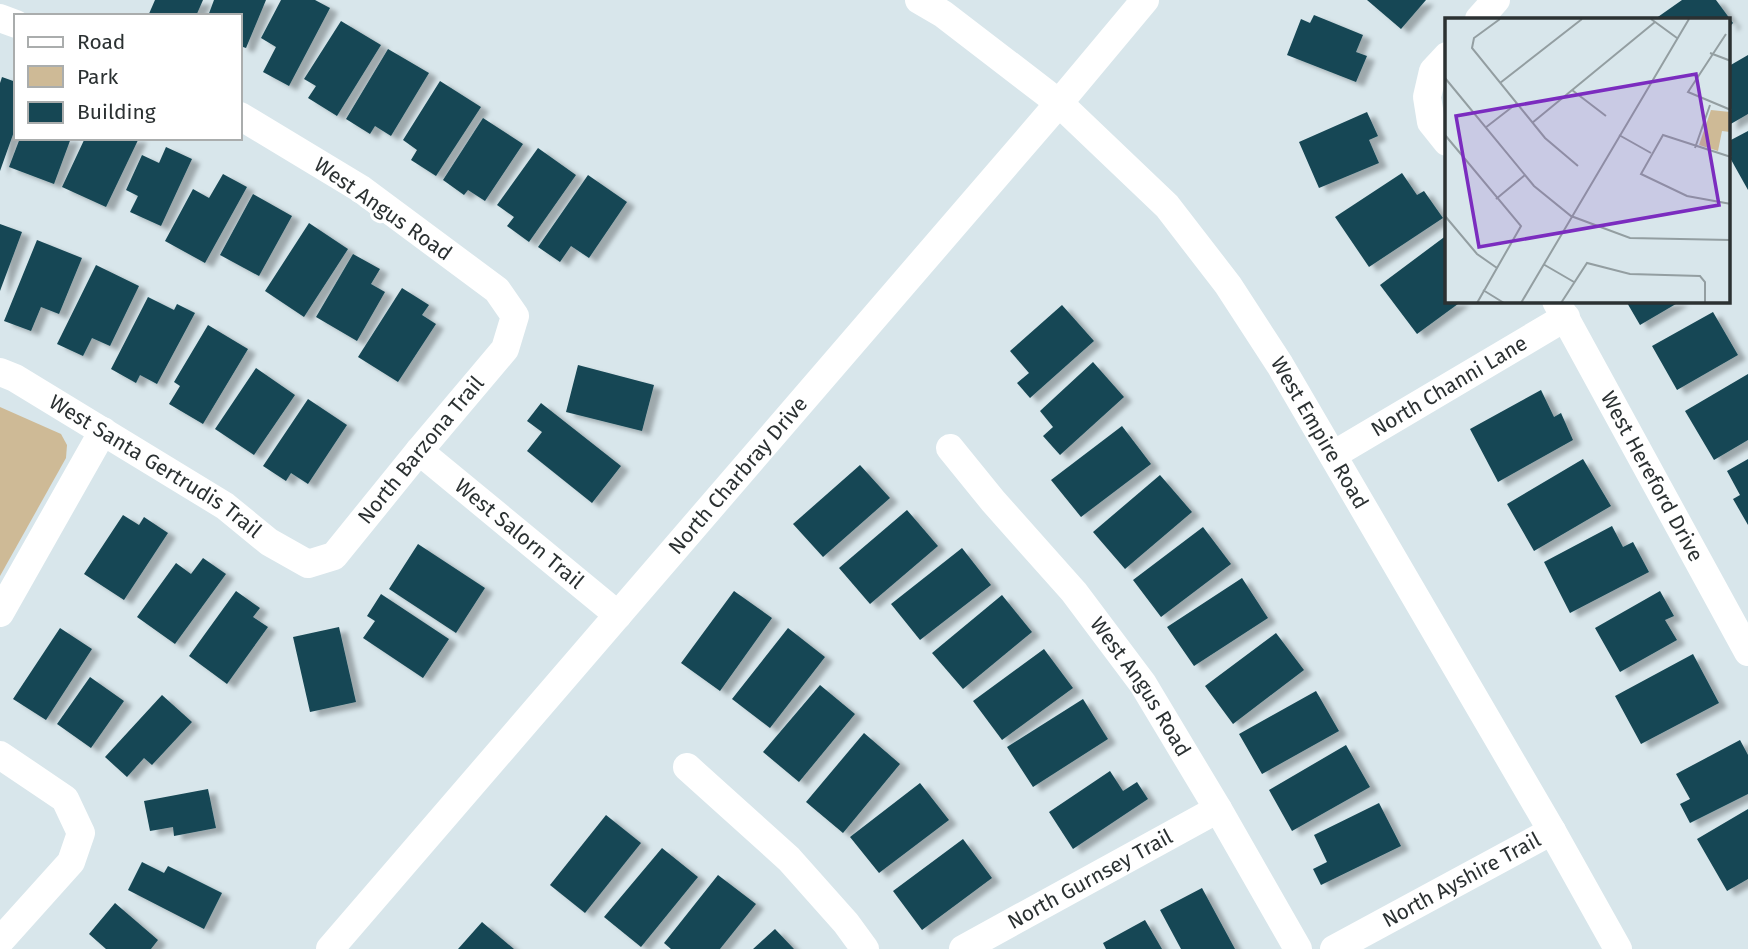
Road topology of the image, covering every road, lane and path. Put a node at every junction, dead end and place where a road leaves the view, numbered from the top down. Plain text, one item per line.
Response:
1 (919, 0) edge
2 (1145, 0) edge
3 (1496, 0) edge
4 (1480, 18) edge
5 (1445, 58) edge
6 (1059, 103) junction
7 (242, 117) edge
8 (1445, 140) edge
9 (1561, 309) edge
10 (515, 316) joint
11 (0, 372) edge
12 (103, 430) junction
13 (950, 448) dead end
14 (419, 451) junction
15 (1332, 455) junction
16 (308, 564) joint
17 (0, 613) edge
18 (618, 615) junction
19 (1748, 652) edge
20 (0, 755) edge
21 (687, 767) dead end
22 (1218, 809) junction
23 (1552, 831) junction
24 (0, 941) edge
25 (330, 949) edge
26 (865, 949) edge
27 (963, 949) edge
28 (1298, 949) edge
29 (1334, 949) edge
30 (1618, 949) edge

1 - 6 street, West Empire Road
2 - 6 street, North Charbray Drive
3 - 4 street
5 - 8 street
6 - 15 street, West Empire Road
6 - 18 street, North Charbray Drive
7 - 10 street, West Angus Road
9 - 15 street, North Channi Lane
9 - 19 street, West Hereford Drive
10 - 14 street, North Barzona Trail
11 - 12 street, West Santa Gertrudis Trail
12 - 16 street, West Santa Gertrudis Trail
12 - 17 street
13 - 22 street, West Angus Road
14 - 16 street, North Barzona Trail
14 - 18 street, West Salorn Trail
15 - 23 street, West Empire Road
18 - 25 street, North Charbray Drive
20 - 24 street
21 - 26 street
22 - 27 street, North Gurnsey Trail
22 - 28 street, West Angus Road
23 - 29 street, North Ayshire Trail
23 - 30 street, West Empire Road

